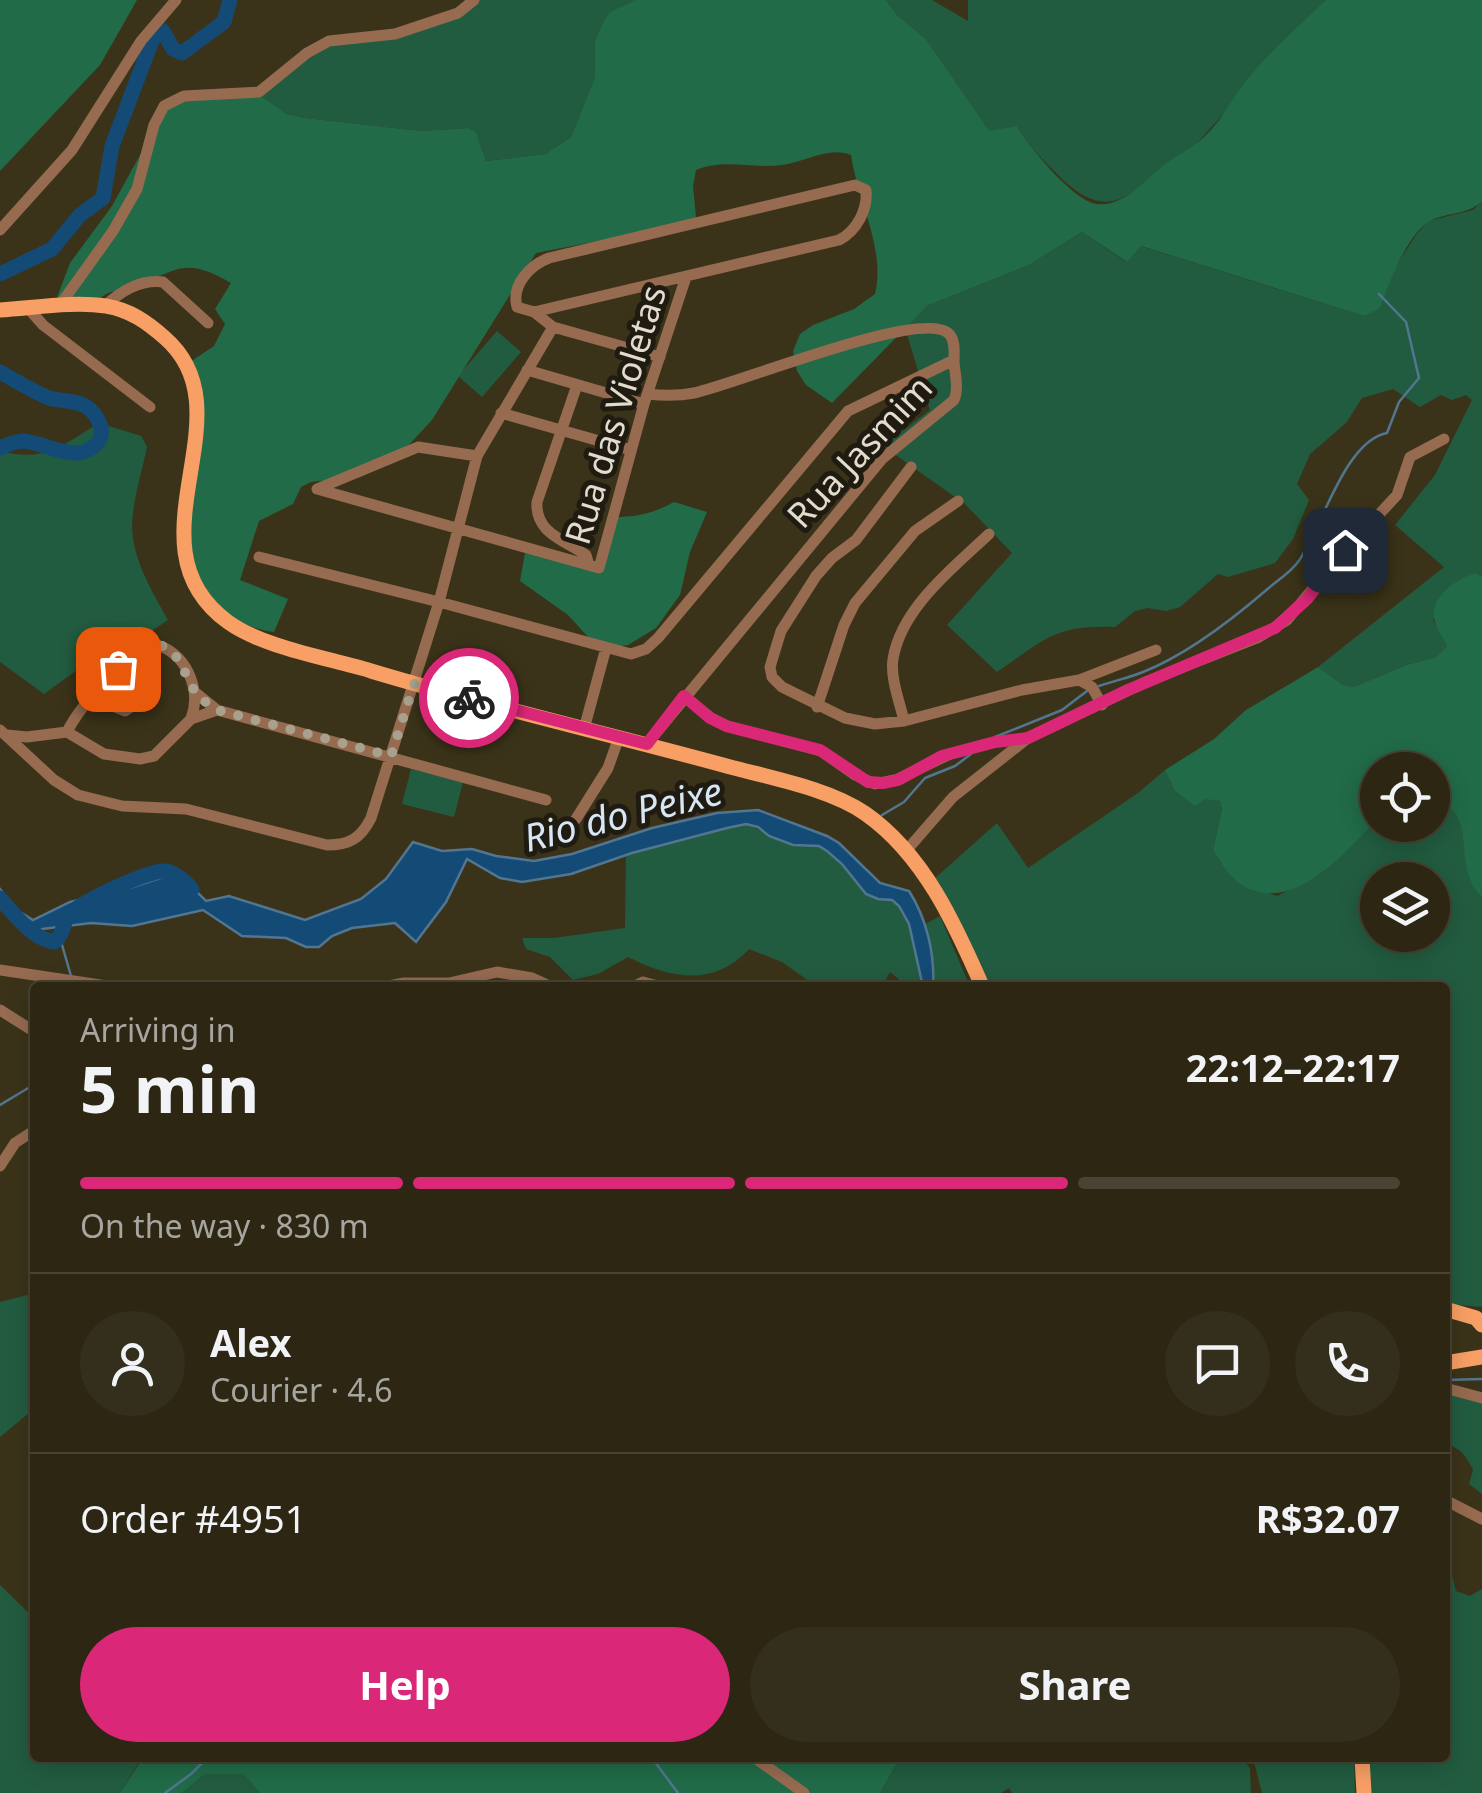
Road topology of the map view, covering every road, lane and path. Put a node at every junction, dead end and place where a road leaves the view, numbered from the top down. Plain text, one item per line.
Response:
1 (176, 0) edge
2 (474, 0) edge
3 (0, 230) edge
4 (686, 277) junction
5 (60, 305) junction
6 (104, 306) junction
7 (13, 309) edge
8 (534, 312) junction
9 (208, 323) dead end
10 (553, 327) junction
11 (660, 357) junction
12 (954, 360) junction
13 (527, 370) junction
14 (577, 385) junction
15 (646, 399) junction
16 (150, 407) dead end
17 (501, 412) junction
18 (562, 430) junction
19 (1444, 439) dead end
20 (631, 450) junction
21 (478, 456) junction
22 (911, 466) dead end
23 (958, 501) dead end
24 (458, 530) junction
25 (989, 534) dead end
26 (259, 557) dead end
27 (594, 567) junction
28 (440, 602) junction
29 (606, 648) junction
30 (1156, 650) dead end
31 (118, 669) junction
32 (1079, 680) junction
33 (414, 684) junction
34 (97, 692) junction
35 (196, 693) junction
36 (684, 696) junction
37 (1102, 705) junction
38 (818, 708) junction
39 (217, 710) junction
40 (191, 719) junction
41 (904, 721) junction
42 (584, 728) junction
43 (3, 732) edge
44 (67, 732) junction
45 (619, 737) junction
46 (1028, 738) junction
47 (647, 744) junction
48 (391, 756) junction
49 (546, 800) dead end
50 (576, 819) dead end
51 (906, 851) junction
52 (0, 970) edge
53 (72, 982) edge
54 (453, 982) edge
55 (538, 982) edge
56 (980, 982) edge
57 (0, 1010) edge
58 (30, 1029) edge
59 (30, 1133) edge
60 (0, 1166) edge
61 (1450, 1309) edge
62 (1450, 1310) edge
63 (1482, 1312) edge
64 (1482, 1324) edge
65 (1482, 1345) edge
66 (1474, 1358) edge
67 (1450, 1389) edge
68 (1482, 1398) edge
69 (1450, 1503) edge
70 (1482, 1519) edge
71 (761, 1762) edge
72 (1362, 1762) edge
73 (804, 1793) edge
74 (1364, 1793) edge

1 - 3 street
2 - 5 street
4 - 8 street
4 - 8 street
4 - 11 street, Rua das Violetas
5 - 6 main road
5 - 7 main road
6 - 9 street
6 - 33 main road
7 - 16 street
8 - 10 street
10 - 11 street
10 - 13 street
11 - 15 street, Rua das Violetas
12 - 15 street, Rua Jasmim
12 - 29 street
12 - 36 street, Rua Jasmim
13 - 14 street
13 - 17 street
14 - 15 street
14 - 18 street
15 - 20 street, Rua das Violetas
17 - 18 street
17 - 21 street
18 - 20 street
18 - 27 street
19 - 37 street
20 - 27 street, Rua das Violetas
21 - 24 street
21 - 24 street
22 - 38 street
23 - 38 street
24 - 27 street
24 - 28 street
25 - 41 street
26 - 28 street
28 - 29 street
28 - 33 street
29 - 42 street
30 - 32 street
31 - 34 street
31 - 34 street
31 - 35 street
32 - 37 street
32 - 41 street
33 - 42 main road
33 - 48 street
34 - 44 street
35 - 39 street
35 - 40 street
36 - 46 street
36 - 47 street, Rua Jasmim
37 - 46 street
38 - 41 street
39 - 40 street
39 - 48 street
40 - 44 street
42 - 45 main road
43 - 44 street
43 - 48 street
45 - 47 main road
45 - 50 street
46 - 51 street
47 - 51 main road
48 - 49 street
51 - 56 main road
52 - 53 street
54 - 55 street
57 - 58 street
59 - 60 street
61 - 63 main road
62 - 64 main road
65 - 66 main road
67 - 68 street
69 - 70 street
71 - 73 street
72 - 74 main road

